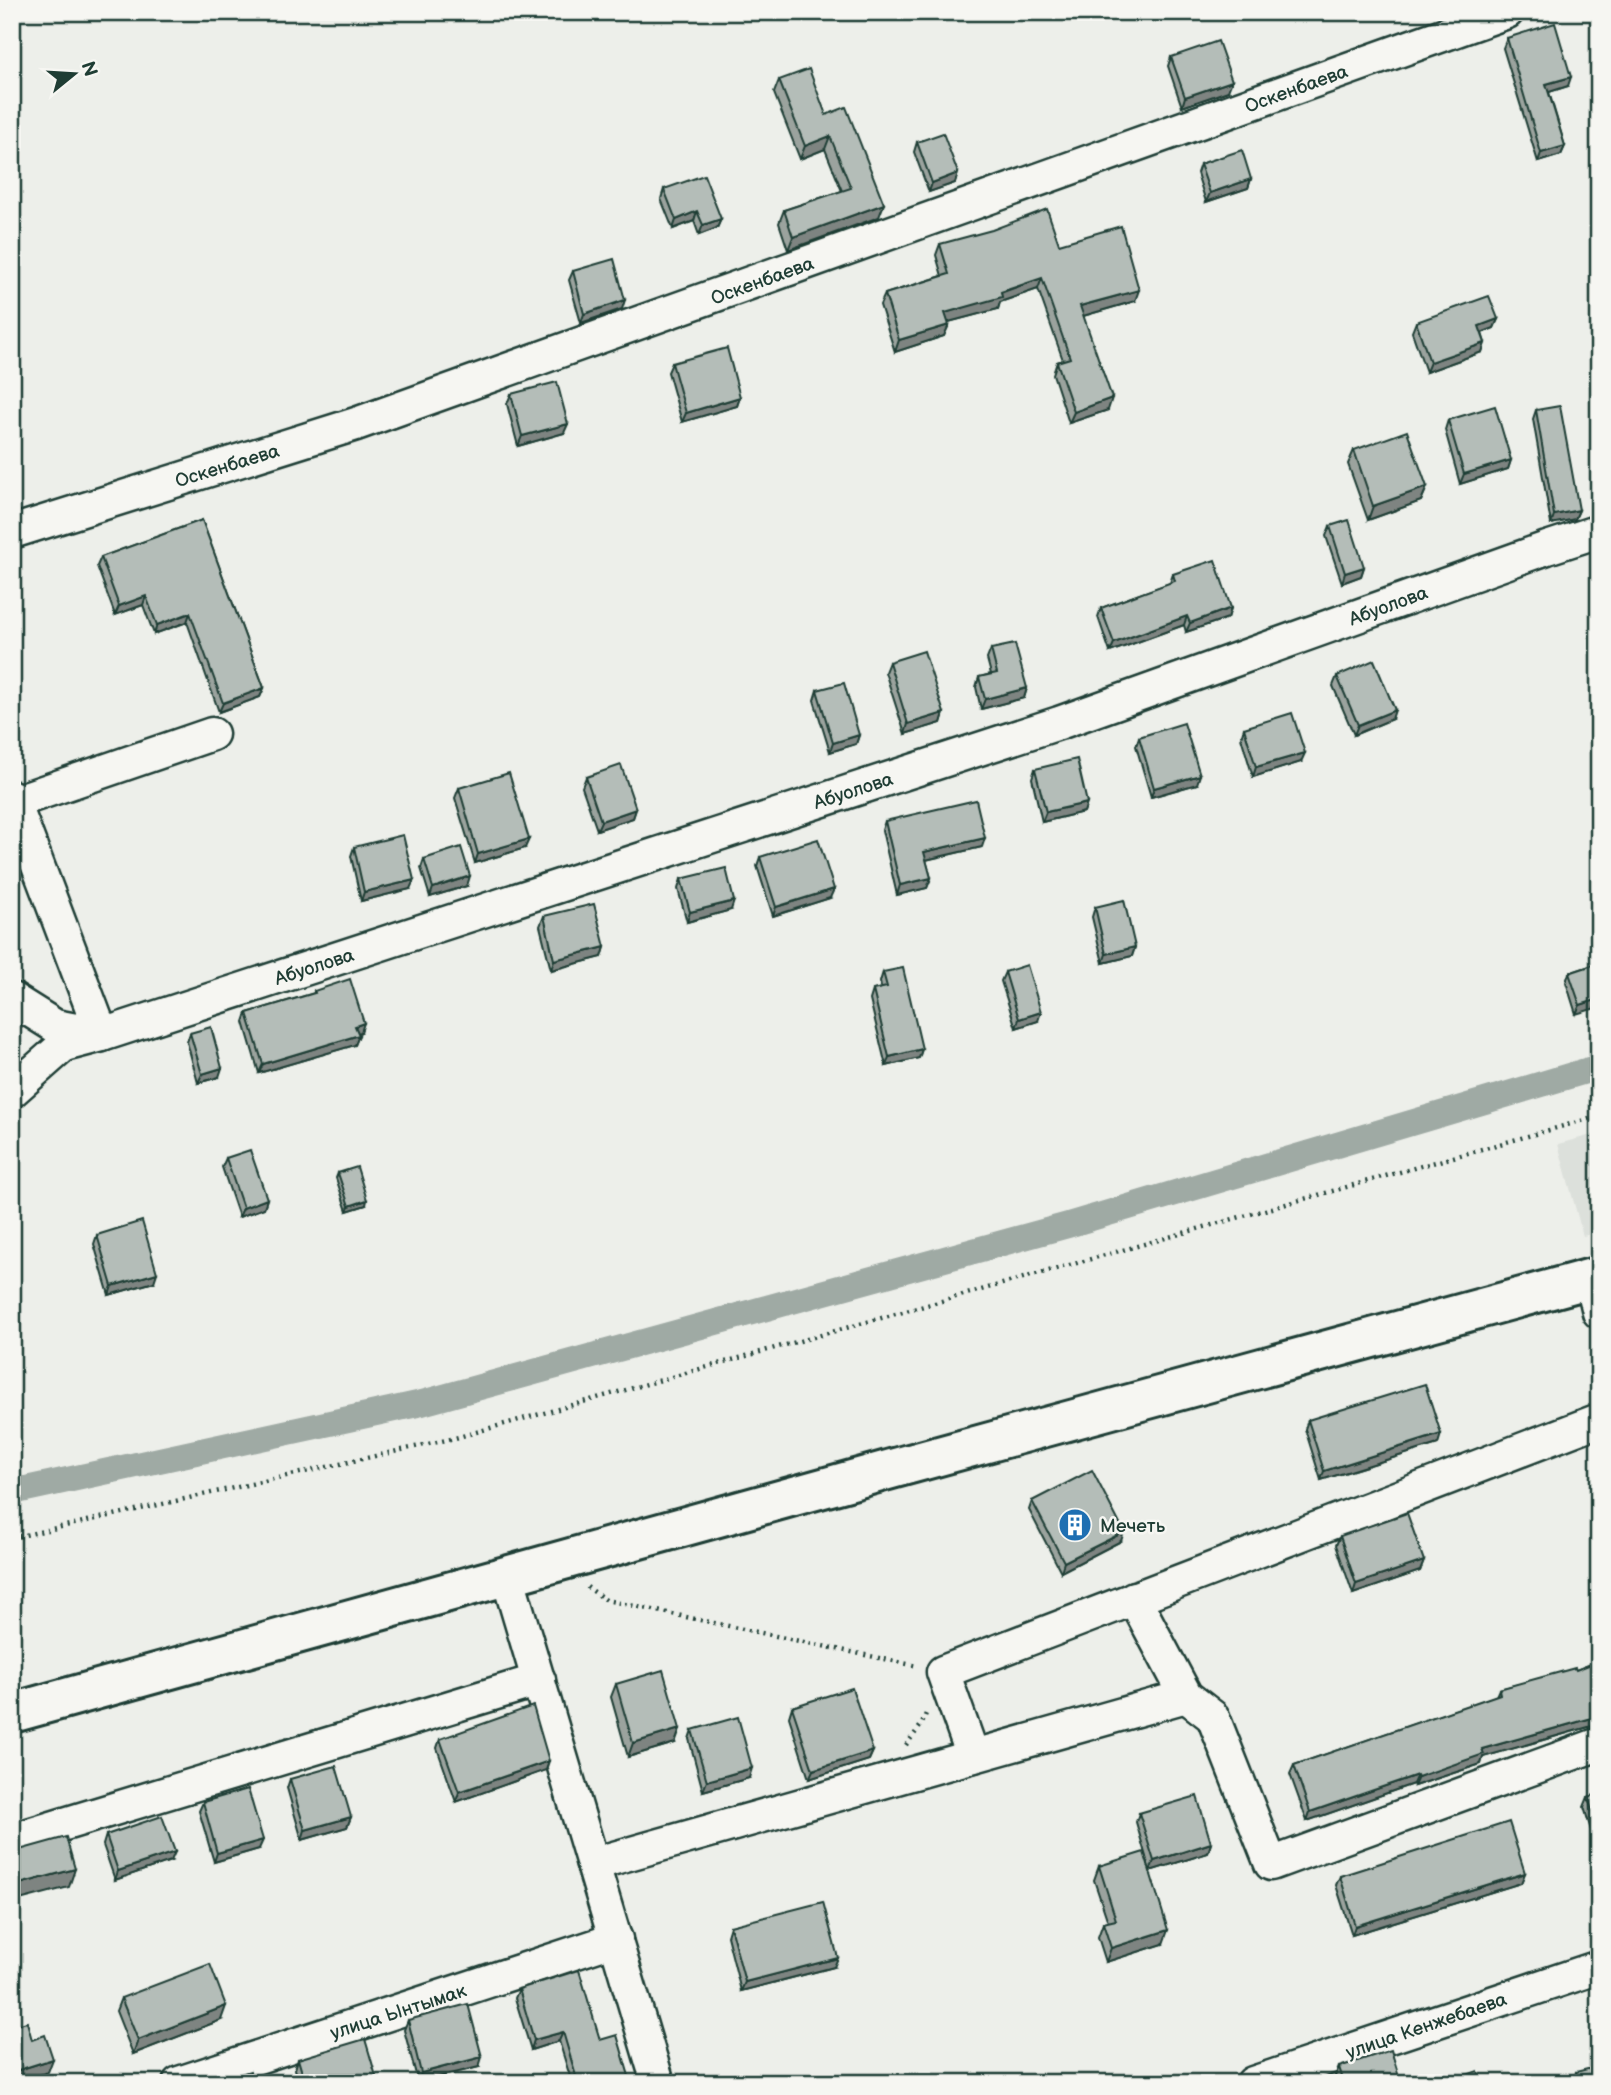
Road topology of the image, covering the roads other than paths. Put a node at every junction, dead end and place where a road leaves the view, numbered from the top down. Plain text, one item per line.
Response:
1 (1507, 12) edge
2 (1599, 531) edge
3 (12, 532) edge
4 (212, 733) dead end
5 (13, 799) edge
6 (12, 999) edge
7 (102, 1035) junction
8 (12, 1091) edge
9 (1596, 1289) edge
10 (1599, 1420) edge
11 (508, 1575) junction
12 (1134, 1598) junction
13 (539, 1680) junction
14 (1186, 1696) junction
15 (12, 1713) edge
16 (1599, 1744) edge
17 (973, 1756) junction
18 (12, 1840) edge
19 (593, 1864) junction
20 (616, 1939) junction
21 (1599, 1966) edge
22 (179, 2083) edge
23 (659, 2083) edge
24 (1253, 2083) edge

1 - 3 street, Оскенбаева
2 - 7 street, Абуолова
4 - 5 street
5 - 7 street
6 - 7 street
7 - 8 street, Абуолова
9 - 11 main road
10 - 12 street
11 - 13 street
11 - 15 main road
12 - 14 street
12 - 17 street
13 - 18 street
13 - 19 street
14 - 16 street
14 - 17 street
17 - 19 street
19 - 20 street
20 - 22 street, улица Ынтымак
20 - 23 street
21 - 24 street, улица Кенжебаева

